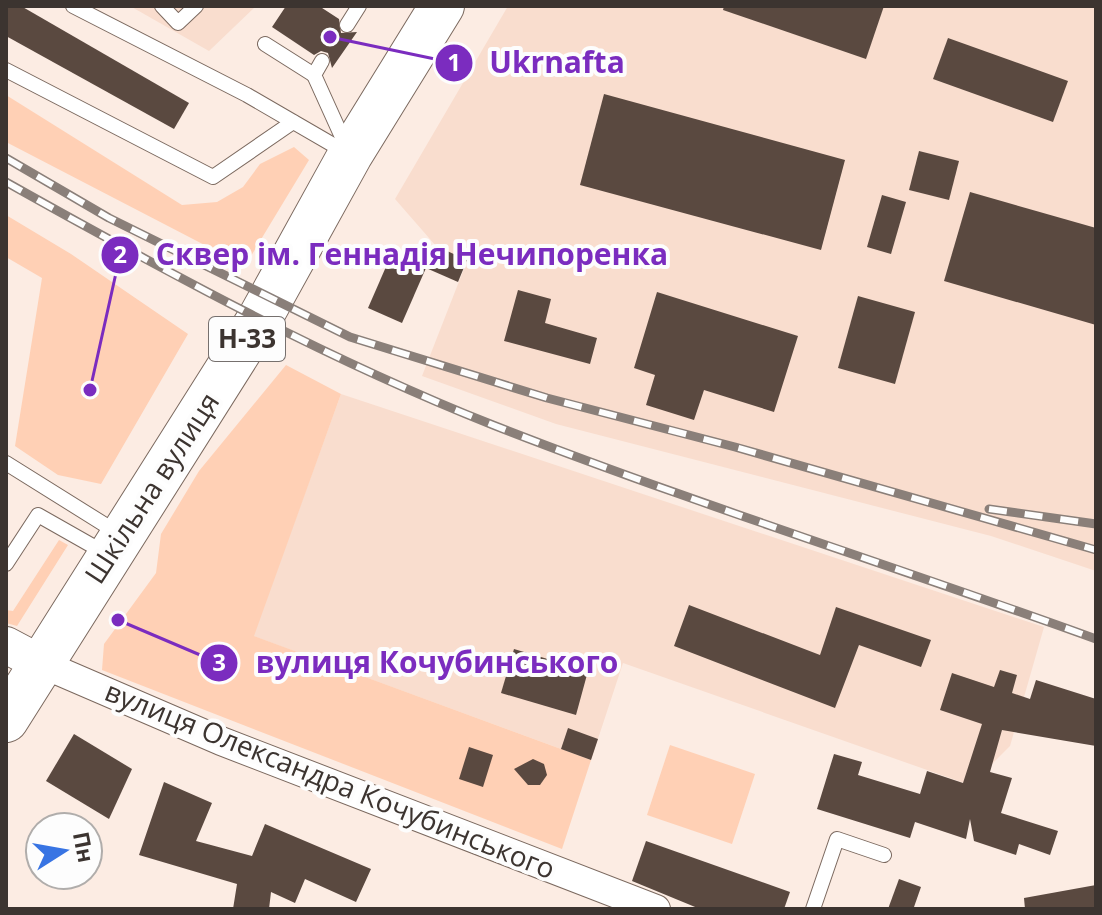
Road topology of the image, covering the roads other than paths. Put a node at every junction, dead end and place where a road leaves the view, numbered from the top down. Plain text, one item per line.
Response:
1 (73, 6) edge
2 (162, 6) edge
3 (196, 6) edge
4 (359, 6) edge
5 (442, 6) edge
6 (347, 25) dead end
7 (265, 44) dead end
8 (322, 61) dead end
9 (6, 70) edge
10 (314, 75) junction
11 (293, 122) junction
12 (350, 155) junction
13 (6, 463) edge
14 (115, 545) junction
15 (6, 564) edge
16 (23, 654) edge
17 (6, 720) edge
18 (884, 855) dead end
19 (656, 909) edge
20 (813, 909) edge

1 - 11 lane
2 - 3 lane
4 - 6 lane
5 - 12 main road, Шкільна вулиця / Н-33
7 - 10 lane
8 - 10 lane
9 - 11 lane
10 - 12 lane
11 - 12 lane
12 - 14 main road, Шкільна вулиця / Н-33
13 - 14 lane
14 - 15 lane
14 - 16 main road, Шкільна вулиця / Н-33
16 - 17 main road, Шкільна вулиця / Н-33
16 - 19 street, вулиця Олександра Кочубинського
18 - 20 lane

